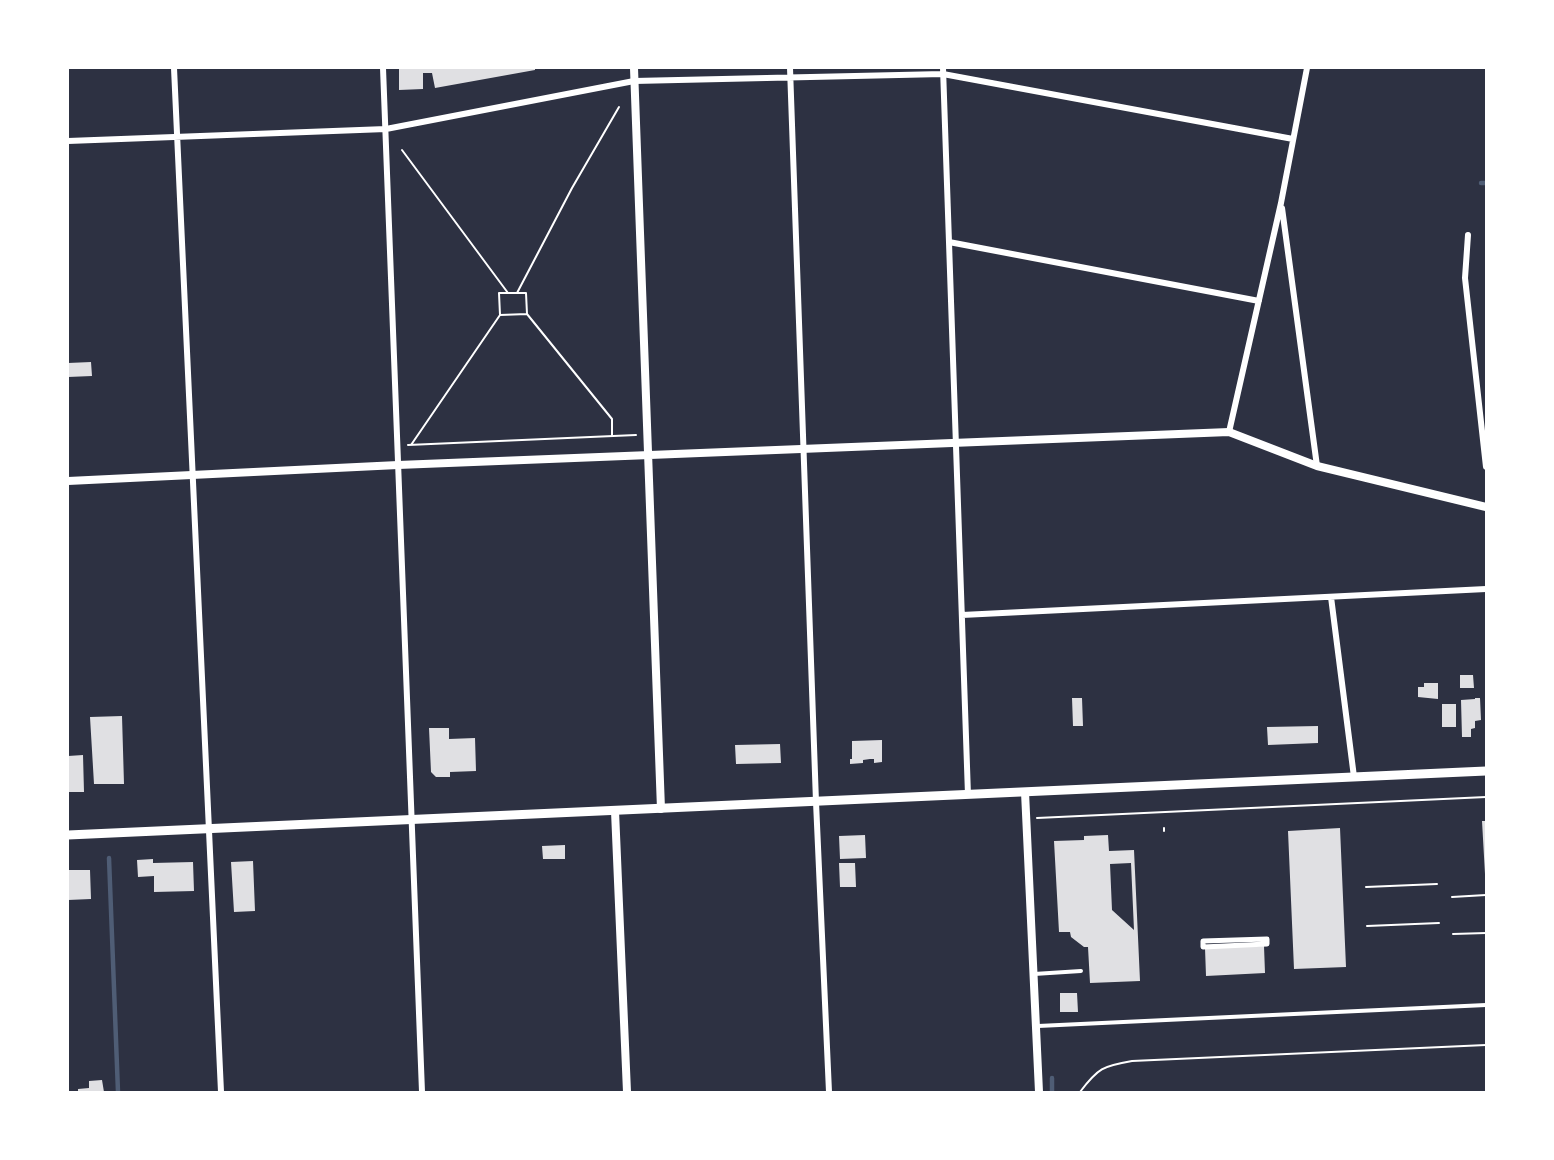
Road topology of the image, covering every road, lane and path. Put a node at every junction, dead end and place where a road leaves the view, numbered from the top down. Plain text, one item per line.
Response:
1 (174, 68) edge
2 (383, 68) edge
3 (634, 68) edge
4 (790, 68) edge
5 (1307, 68) edge
6 (943, 71) edge
7 (790, 78) junction
8 (634, 81) junction
9 (619, 107) dead end
10 (386, 129) junction
11 (177, 137) junction
12 (1293, 139) junction
13 (68, 141) edge
14 (402, 150) dead end
15 (1281, 203) junction
16 (1468, 235) dead end
17 (949, 242) junction
18 (508, 293) junction
19 (517, 293) junction
20 (1259, 301) junction
21 (527, 314) junction
22 (500, 315) junction
23 (1229, 432) junction
24 (648, 434) junction
25 (612, 436) junction
26 (956, 443) junction
27 (804, 449) junction
28 (649, 455) junction
29 (398, 465) junction
30 (1317, 466) junction
31 (1486, 467) edge
32 (193, 475) junction
33 (68, 481) edge
34 (1486, 507) edge
35 (1486, 590) edge
36 (1331, 597) junction
37 (962, 615) junction
38 (1486, 771) edge
39 (1354, 777) junction
40 (1025, 792) junction
41 (968, 795) junction
42 (1486, 797) edge
43 (816, 802) junction
44 (661, 809) junction
45 (615, 811) junction
46 (1041, 818) dead end
47 (410, 820) junction
48 (210, 829) junction
49 (68, 835) edge
50 (1437, 884) dead end
51 (1366, 887) dead end
52 (1486, 896) edge
53 (1452, 897) dead end
54 (1439, 923) dead end
55 (1367, 926) dead end
56 (1486, 933) edge
57 (1453, 934) dead end
58 (1269, 942) dead end
59 (1202, 944) dead end
60 (1081, 971) dead end
61 (1034, 974) junction
62 (1486, 1005) edge
63 (1036, 1026) junction
64 (1486, 1045) edge
65 (221, 1092) edge
66 (422, 1092) edge
67 (627, 1092) edge
68 (830, 1092) edge
69 (1039, 1092) edge
70 (1080, 1092) edge

1 - 11 street
2 - 10 street
3 - 8 street
4 - 7 street
5 - 12 street
6 - 7 street
6 - 12 street
6 - 17 street
7 - 8 street
7 - 27 street
8 - 10 street
8 - 24 street
9 - 19 path
10 - 11 street
10 - 29 street
11 - 13 street
11 - 32 street
12 - 15 street
14 - 18 path
15 - 20 street
15 - 30 street
16 - 31 street
17 - 20 street
17 - 26 street
18 - 19 path
18 - 22 path
19 - 21 path
20 - 23 street
21 - 22 path
21 - 25 path
22 - 25 path
23 - 26 street
23 - 30 street
24 - 25 path
24 - 28 street
26 - 27 street
26 - 37 street
27 - 28 street
27 - 43 street
28 - 29 street
28 - 44 street
29 - 32 street
29 - 47 street
30 - 34 street
32 - 33 street
32 - 48 street
35 - 36 street
36 - 37 street
36 - 39 street
37 - 41 street
38 - 39 main road
39 - 40 main road
40 - 41 main road
40 - 61 street
41 - 43 main road
42 - 46 path
43 - 44 main road
43 - 68 street
44 - 45 main road
45 - 47 main road
45 - 67 street
47 - 48 main road
47 - 66 street
48 - 49 main road
48 - 65 street
50 - 51 path
52 - 53 path
54 - 55 path
56 - 57 path
58 - 59 street
60 - 61 lane
61 - 63 street
62 - 63 lane
63 - 69 street
64 - 70 path

